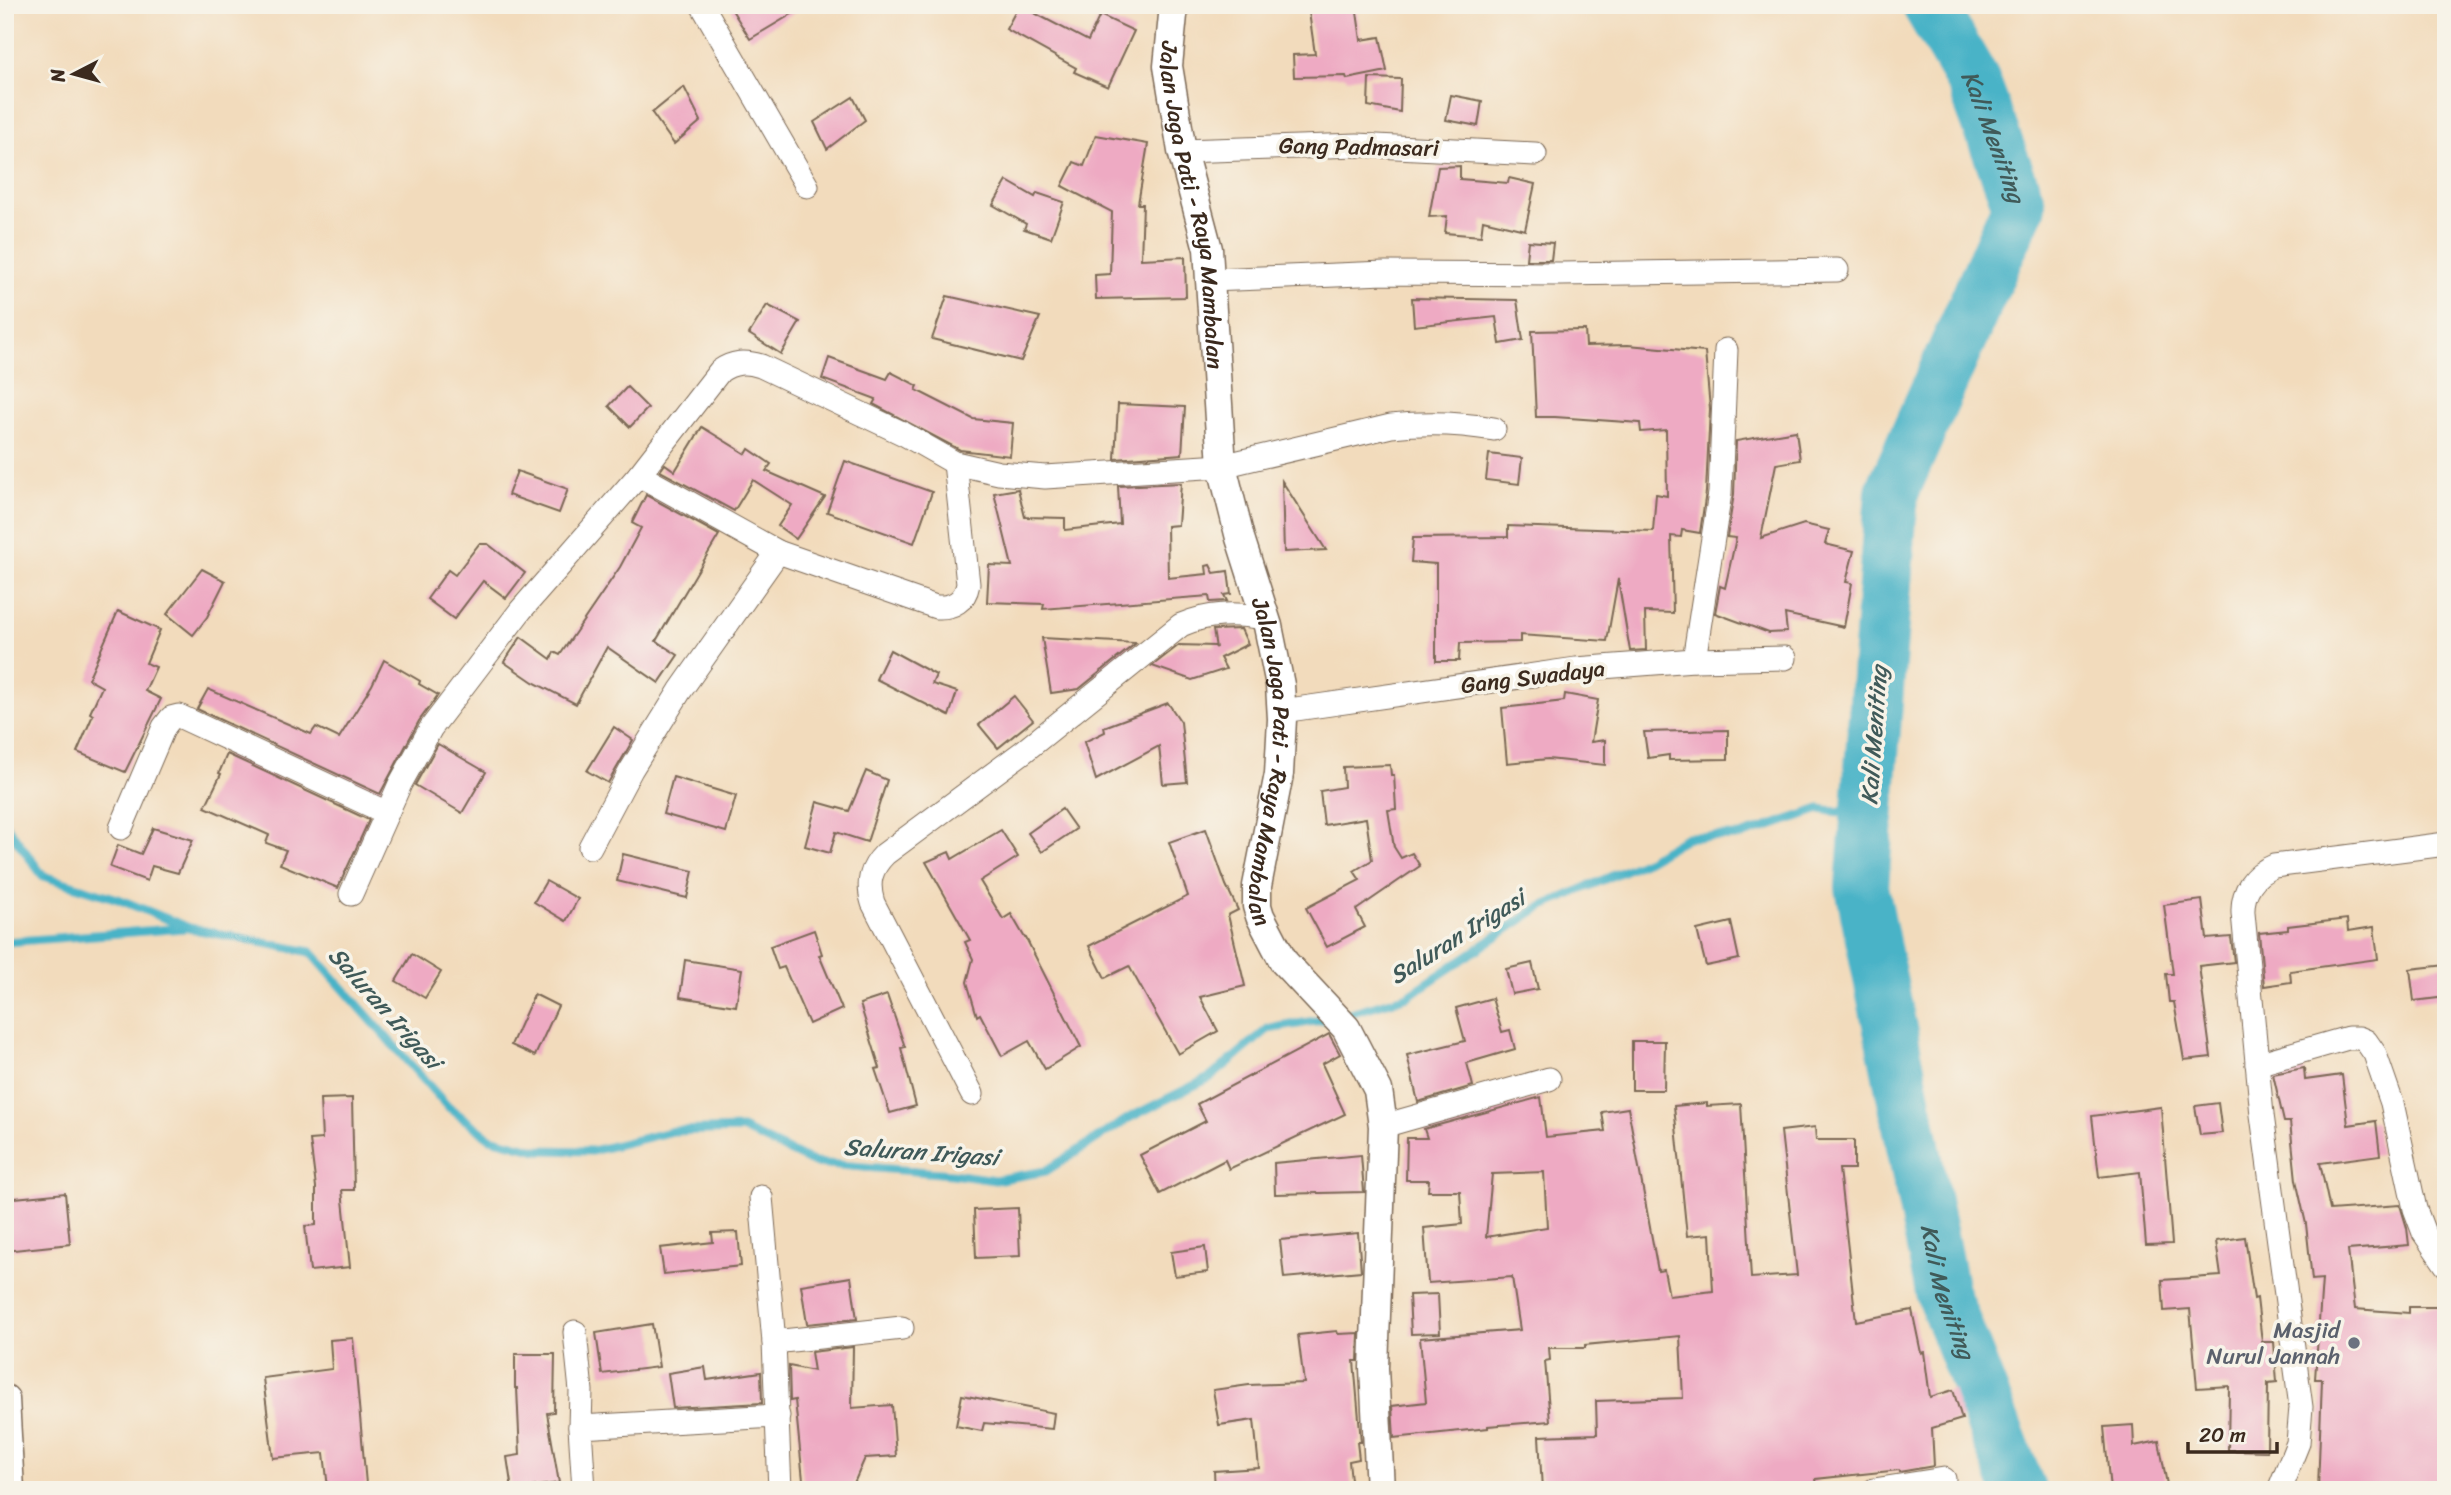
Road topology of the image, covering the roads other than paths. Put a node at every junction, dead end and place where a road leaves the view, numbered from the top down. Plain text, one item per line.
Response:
1 (702, 5) edge
2 (1174, 5) edge
3 (1182, 151) junction
4 (1535, 154) dead end
5 (807, 186) dead end
6 (1837, 270) dead end
7 (1210, 280) junction
8 (1726, 350) dead end
9 (1494, 429) dead end
10 (955, 463) junction
11 (1223, 466) junction
12 (639, 475) junction
13 (778, 552) junction
14 (1264, 618) junction
15 (1785, 658) dead end
16 (1694, 660) junction
17 (1282, 710) junction
18 (387, 813) junction
19 (121, 828) dead end
20 (2446, 844) edge
21 (590, 848) dead end
22 (351, 894) dead end
23 (2257, 1064) junction
24 (1549, 1079) dead end
25 (972, 1094) dead end
26 (1383, 1126) junction
27 (761, 1197) dead end
28 (2446, 1265) edge
29 (902, 1328) dead end
30 (575, 1332) dead end
31 (774, 1342) junction
32 (5, 1399) edge
33 (778, 1416) junction
34 (580, 1427) junction
35 (1944, 1479) dead end
36 (10, 1490) edge
37 (584, 1490) edge
38 (780, 1490) edge
39 (1380, 1490) edge
40 (1874, 1490) edge
41 (2279, 1490) edge

1 - 5 street
2 - 3 street, Jalan Jaga Pati - Raya Mambalan
3 - 4 street, Gang Padmasari
3 - 7 street, Jalan Jaga Pati - Raya Mambalan
6 - 7 street
7 - 11 street, Jalan Jaga Pati - Raya Mambalan
8 - 16 street
9 - 11 street
10 - 11 street
10 - 12 street
10 - 13 street
11 - 14 street, Jalan Jaga Pati - Raya Mambalan
12 - 13 street
12 - 18 street
13 - 21 street
14 - 17 street, Jalan Jaga Pati - Raya Mambalan
14 - 25 street
15 - 16 street, Gang Swadaya
16 - 17 street, Gang Swadaya
17 - 26 street, Jalan Jaga Pati - Raya Mambalan
18 - 19 street
18 - 22 street
20 - 23 street
23 - 28 street
23 - 41 street
24 - 26 street
26 - 39 street, Jalan Jaga Pati - Raya Mambalan
27 - 31 street
29 - 31 street
30 - 34 street
31 - 33 street
32 - 36 street
33 - 34 street
33 - 38 street
34 - 37 street
35 - 40 street

